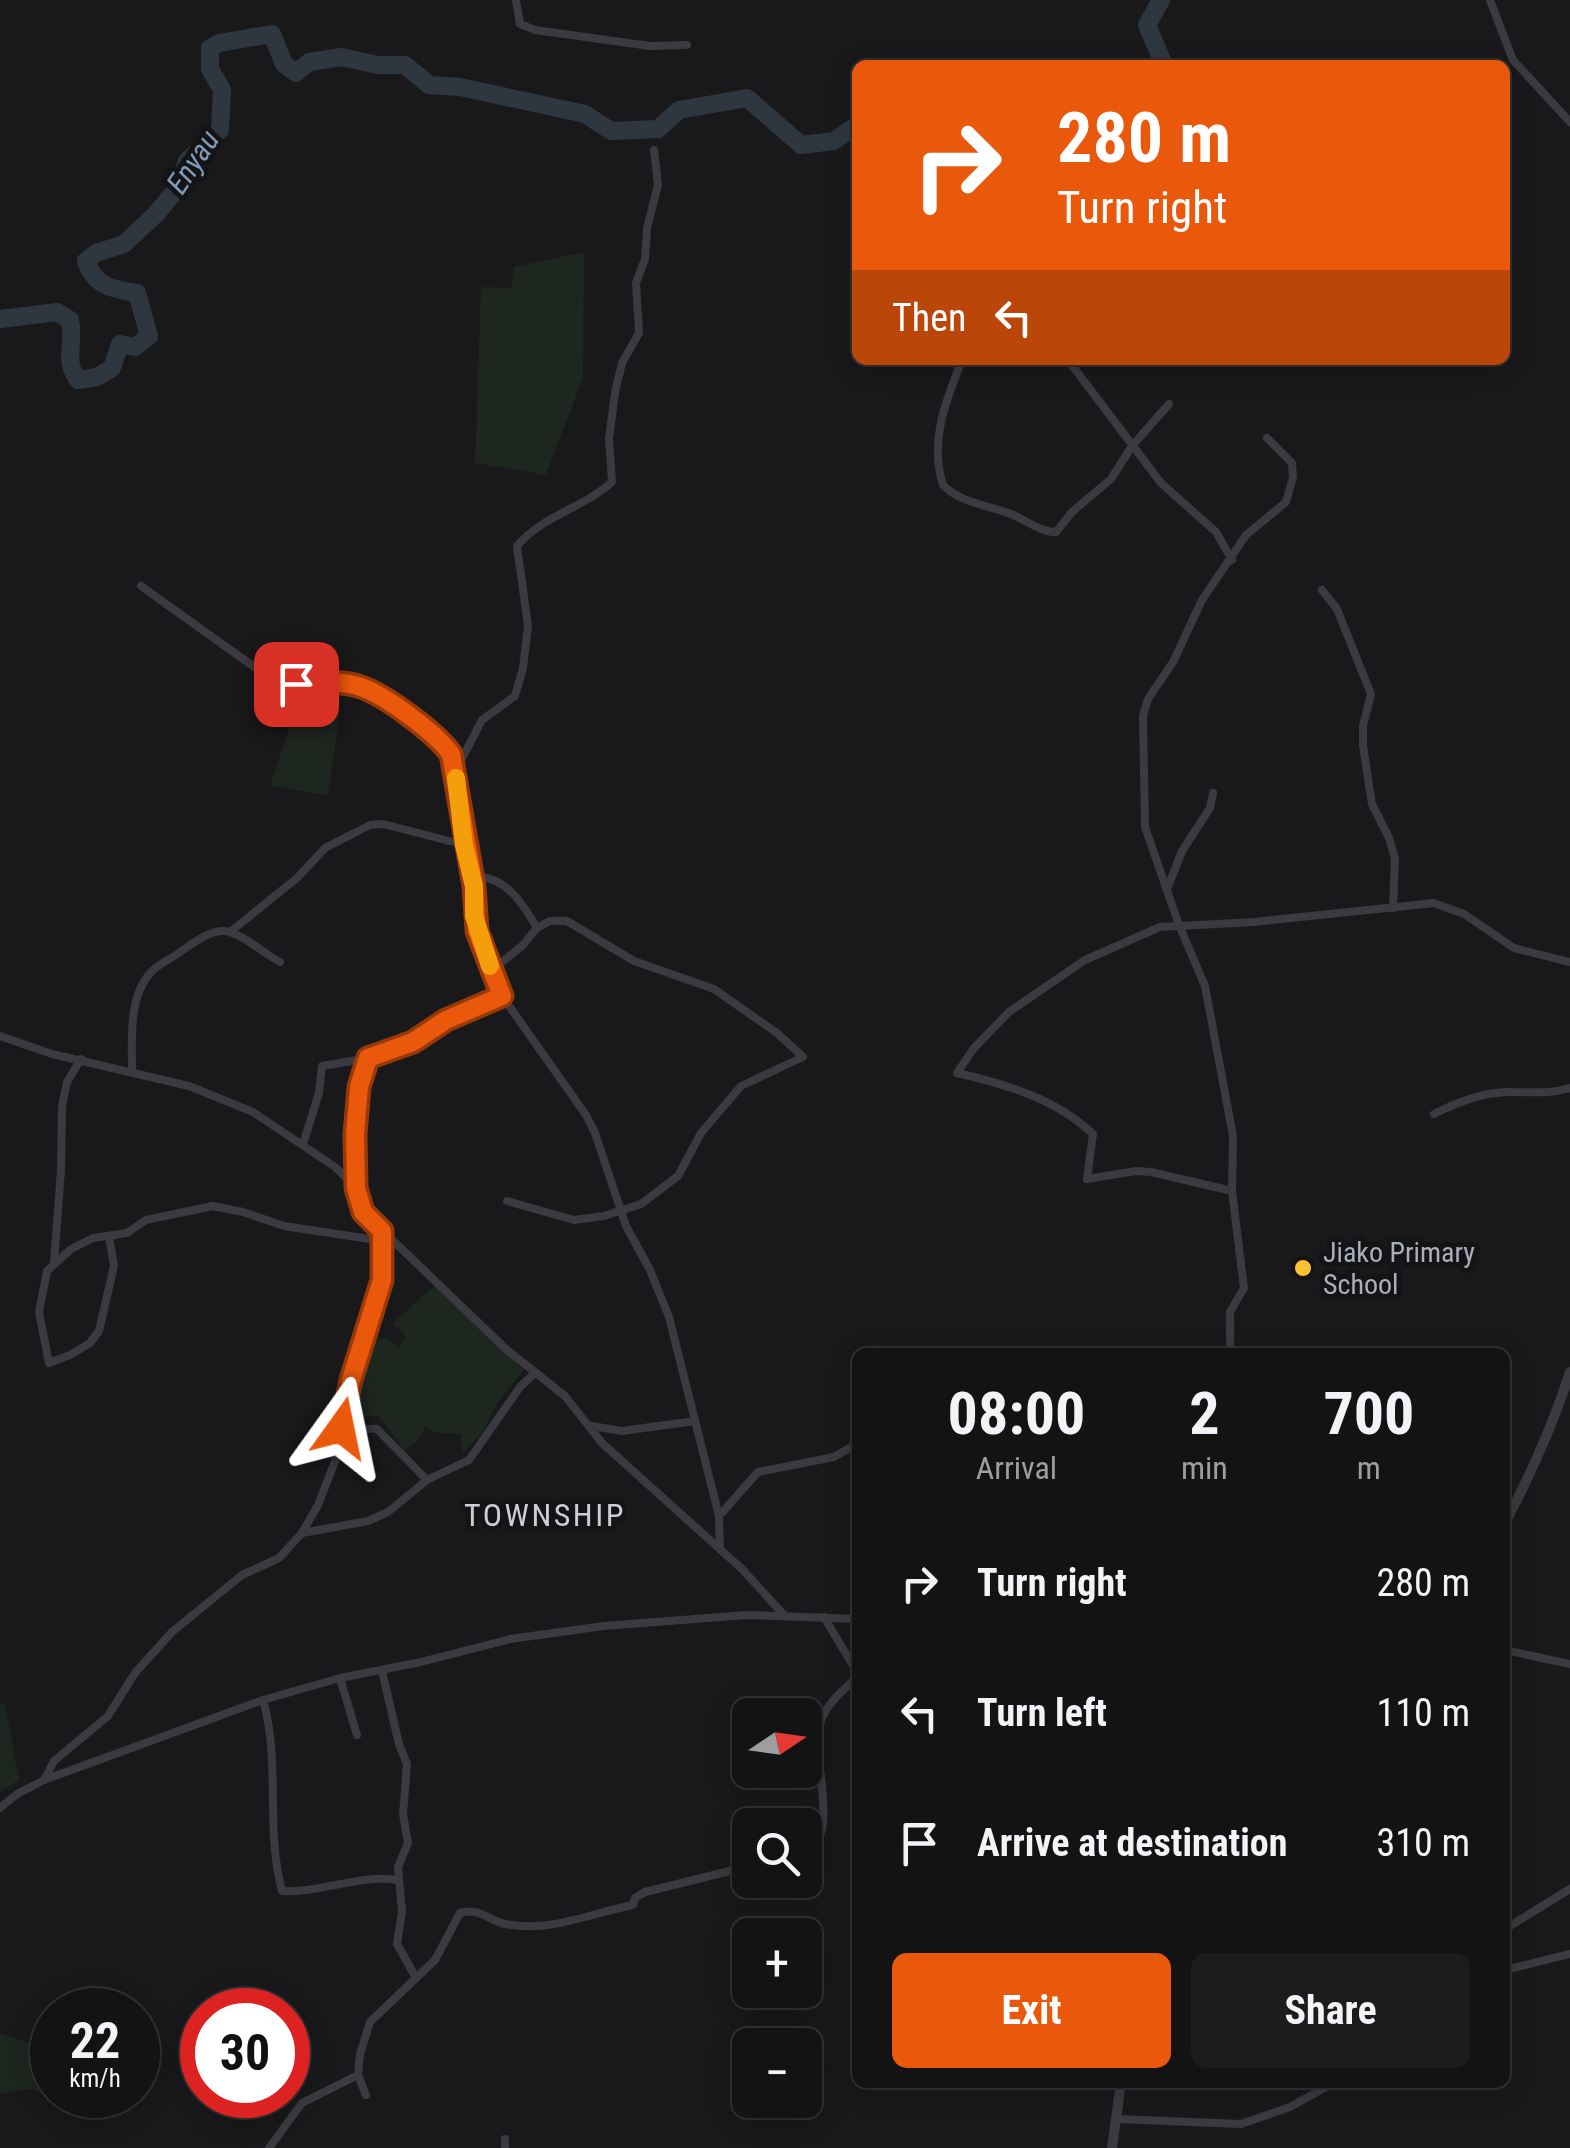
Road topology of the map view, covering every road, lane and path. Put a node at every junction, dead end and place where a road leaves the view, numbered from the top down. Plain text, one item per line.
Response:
1 (516, 0) edge
2 (1490, 0) edge
3 (688, 45) dead end
4 (1570, 122) edge
5 (654, 150) dead end
6 (960, 365) edge
7 (1072, 365) edge
8 (1168, 404) dead end
9 (1267, 438) dead end
10 (1132, 446) junction
11 (1232, 560) junction
12 (141, 586) dead end
13 (1322, 590) dead end
14 (455, 772) junction
15 (1213, 793) dead end
16 (464, 845) junction
17 (472, 877) junction
18 (1167, 890) junction
19 (1394, 908) junction
20 (1179, 925) junction
21 (538, 928) junction
22 (230, 932) junction
23 (280, 962) dead end
24 (1570, 962) edge
25 (492, 970) junction
26 (502, 996) junction
27 (0, 1036) edge
28 (368, 1058) junction
29 (81, 1059) junction
30 (132, 1071) junction
31 (1570, 1088) edge
32 (1434, 1114) dead end
33 (303, 1144) junction
34 (356, 1188) junction
35 (1232, 1190) junction
36 (508, 1201) dead end
37 (621, 1212) junction
38 (109, 1236) junction
39 (382, 1236) junction
40 (54, 1263) junction
41 (1230, 1348) edge
42 (1570, 1372) edge
43 (535, 1373) junction
44 (695, 1421) junction
45 (591, 1426) junction
46 (341, 1428) junction
47 (852, 1446) edge
48 (427, 1480) junction
49 (1510, 1515) edge
50 (719, 1516) junction
51 (302, 1533) junction
52 (720, 1549) junction
53 (783, 1614) junction
54 (824, 1617) junction
55 (852, 1619) edge
56 (1510, 1651) edge
57 (1570, 1664) edge
58 (852, 1665) edge
59 (382, 1670) junction
60 (340, 1678) junction
61 (852, 1681) edge
62 (264, 1700) junction
63 (357, 1735) dead end
64 (44, 1780) junction
65 (0, 1808) edge
66 (822, 1827) edge
67 (732, 1870) edge
68 (398, 1880) junction
69 (1570, 1889) edge
70 (1510, 1926) edge
71 (1570, 1954) edge
72 (1510, 1969) edge
73 (415, 1976) junction
74 (358, 2075) junction
75 (1120, 2088) edge
76 (1325, 2088) edge
77 (366, 2095) dead end
78 (1116, 2118) junction
79 (269, 2148) edge
80 (1112, 2148) edge

1 - 3 street
2 - 4 street
5 - 14 street
6 - 10 street
7 - 10 street
8 - 10 street
9 - 11 street
10 - 11 street
11 - 18 street
12 - 14 street
13 - 19 street
14 - 16 street
15 - 18 street
16 - 17 street
16 - 22 street
17 - 21 street
17 - 25 street
18 - 20 street
19 - 20 street
19 - 24 street
20 - 35 street
20 - 35 street
21 - 25 street
21 - 37 street
22 - 23 street
22 - 30 street
25 - 26 street
26 - 28 street
26 - 37 street
27 - 29 street
28 - 33 street
28 - 34 street
29 - 30 street
29 - 40 street
30 - 33 street
31 - 32 street
33 - 34 street
34 - 39 street
35 - 41 street
36 - 37 street
37 - 44 street
38 - 39 street
38 - 40 street
38 - 40 street
39 - 43 street
39 - 46 street
42 - 49 street
43 - 45 street
43 - 48 street
44 - 45 street
44 - 50 street
45 - 52 street
46 - 48 street
46 - 51 street
47 - 50 street
48 - 51 street
50 - 52 street
51 - 64 street
52 - 53 street
53 - 54 street
53 - 59 street
54 - 55 street
54 - 58 street
56 - 57 street
59 - 60 street
59 - 68 street
60 - 62 street
60 - 63 street
61 - 66 street
62 - 64 street
62 - 68 street
64 - 65 street
67 - 73 street
68 - 73 street
69 - 70 street
71 - 72 street
73 - 74 street
74 - 77 street
74 - 79 street
75 - 78 street
76 - 78 street
78 - 80 street

